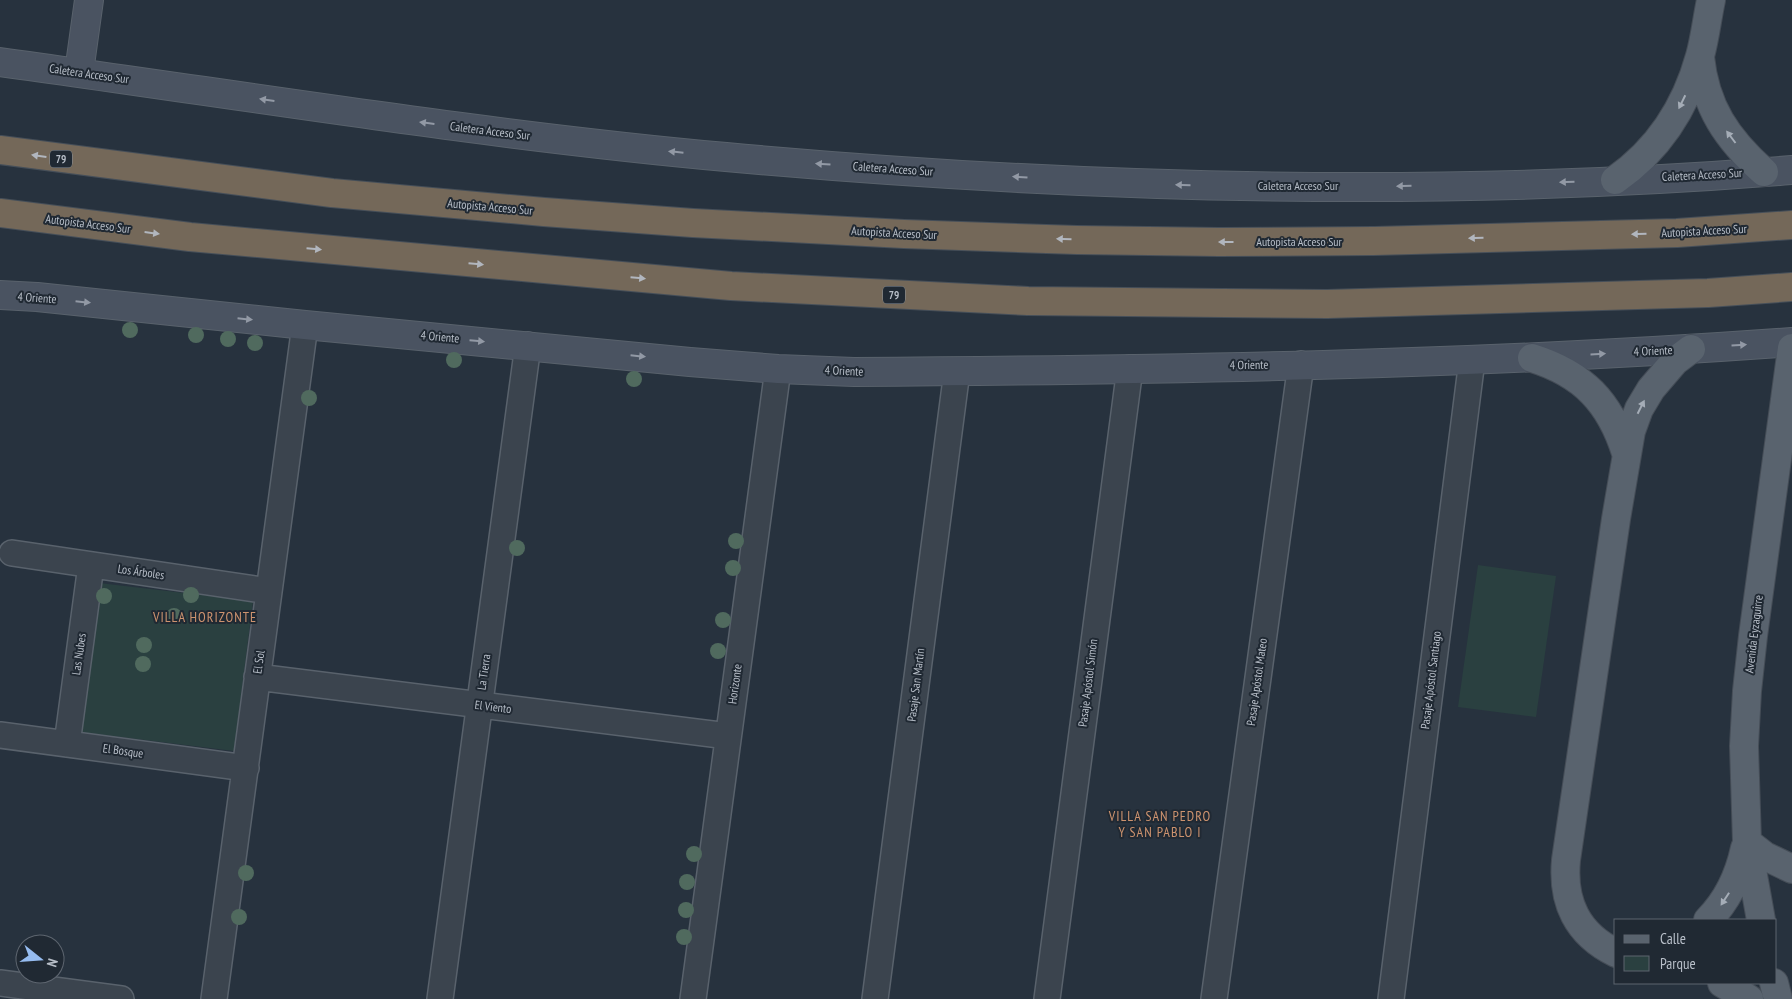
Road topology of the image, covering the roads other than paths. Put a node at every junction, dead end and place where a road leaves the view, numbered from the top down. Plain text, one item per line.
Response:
1 (89, 0) edge
2 (1711, 0) edge
3 (1700, 56) junction
4 (0, 62) edge
5 (79, 72) junction
6 (0, 150) edge
7 (1792, 170) edge
8 (1764, 172) junction
9 (1615, 180) junction
10 (0, 213) edge
11 (1792, 225) edge
12 (1792, 286) edge
13 (0, 295) edge
14 (305, 325) junction
15 (1792, 342) edge
16 (528, 345) junction
17 (1792, 348) edge
18 (1691, 349) junction
19 (1532, 358) junction
20 (1472, 360) junction
21 (1301, 364) junction
22 (778, 368) junction
23 (1130, 368) junction
24 (957, 371) junction
25 (1626, 453) junction
26 (12, 553) dead end
27 (91, 565) junction
28 (269, 590) junction
29 (258, 677) junction
30 (480, 705) junction
31 (0, 735) edge
32 (728, 736) junction
33 (67, 744) junction
34 (246, 768) junction
35 (1747, 842) junction
36 (1792, 869) edge
37 (1709, 919) edge
38 (1760, 919) edge
39 (1614, 952) edge
40 (0, 984) edge
41 (1724, 984) edge
42 (1774, 984) edge
43 (121, 999) edge
44 (214, 999) edge
45 (440, 999) edge
46 (693, 999) edge
47 (875, 999) edge
48 (1047, 999) edge
49 (1214, 999) edge
50 (1391, 999) edge
51 (1749, 999) edge
52 (1778, 999) edge

1 - 5 main road
2 - 3 main road
8 -> 3 main road
3 -> 9 main road
4 - 5 main road, Caletera Acceso Sur
9 -> 5 main road, Caletera Acceso Sur
11 -> 6 highway, Autopista Acceso Sur / 79
7 - 8 main road, Caletera Acceso Sur
8 - 9 main road, Caletera Acceso Sur
10 -> 12 highway, Autopista Acceso Sur / 79
13 -> 14 main road, 4 Oriente
14 -> 16 main road, 4 Oriente
14 - 28 street, El Sol
18 -> 15 main road
16 -> 22 main road, 4 Oriente
16 - 30 street, La Tierra
17 - 35 main road, Avenida Eyzaguirre
19 -> 18 main road, 4 Oriente
25 -> 18 main road
19 - 20 main road, 4 Oriente
19 - 25 main road
20 - 21 main road, 4 Oriente
20 - 50 street, Pasaje Apóstol Santiago
21 - 23 main road, 4 Oriente
21 - 49 street, Pasaje Apóstol Mateo
22 - 24 main road, 4 Oriente
22 - 32 street, Horizonte
23 - 24 main road, 4 Oriente
23 - 48 street, Pasaje Apóstol Simón
24 - 47 street, Pasaje San Martín
25 - 39 main road
26 - 27 street, Los Árboles
27 - 28 street, Los Árboles
27 - 33 street, Las Nubes
28 - 29 street, El Sol
29 - 30 street, El Viento
29 - 34 street, El Sol
30 - 32 street, El Viento
30 - 45 street, La Tierra
31 - 33 street, El Bosque
32 - 46 street, Horizonte
33 - 34 street, El Bosque
34 - 44 street, El Sol
35 - 36 main road
35 -> 37 main road
35 - 38 main road, Avenida Eyzaguirre
40 - 43 street
41 - 51 main road
42 - 52 main road

